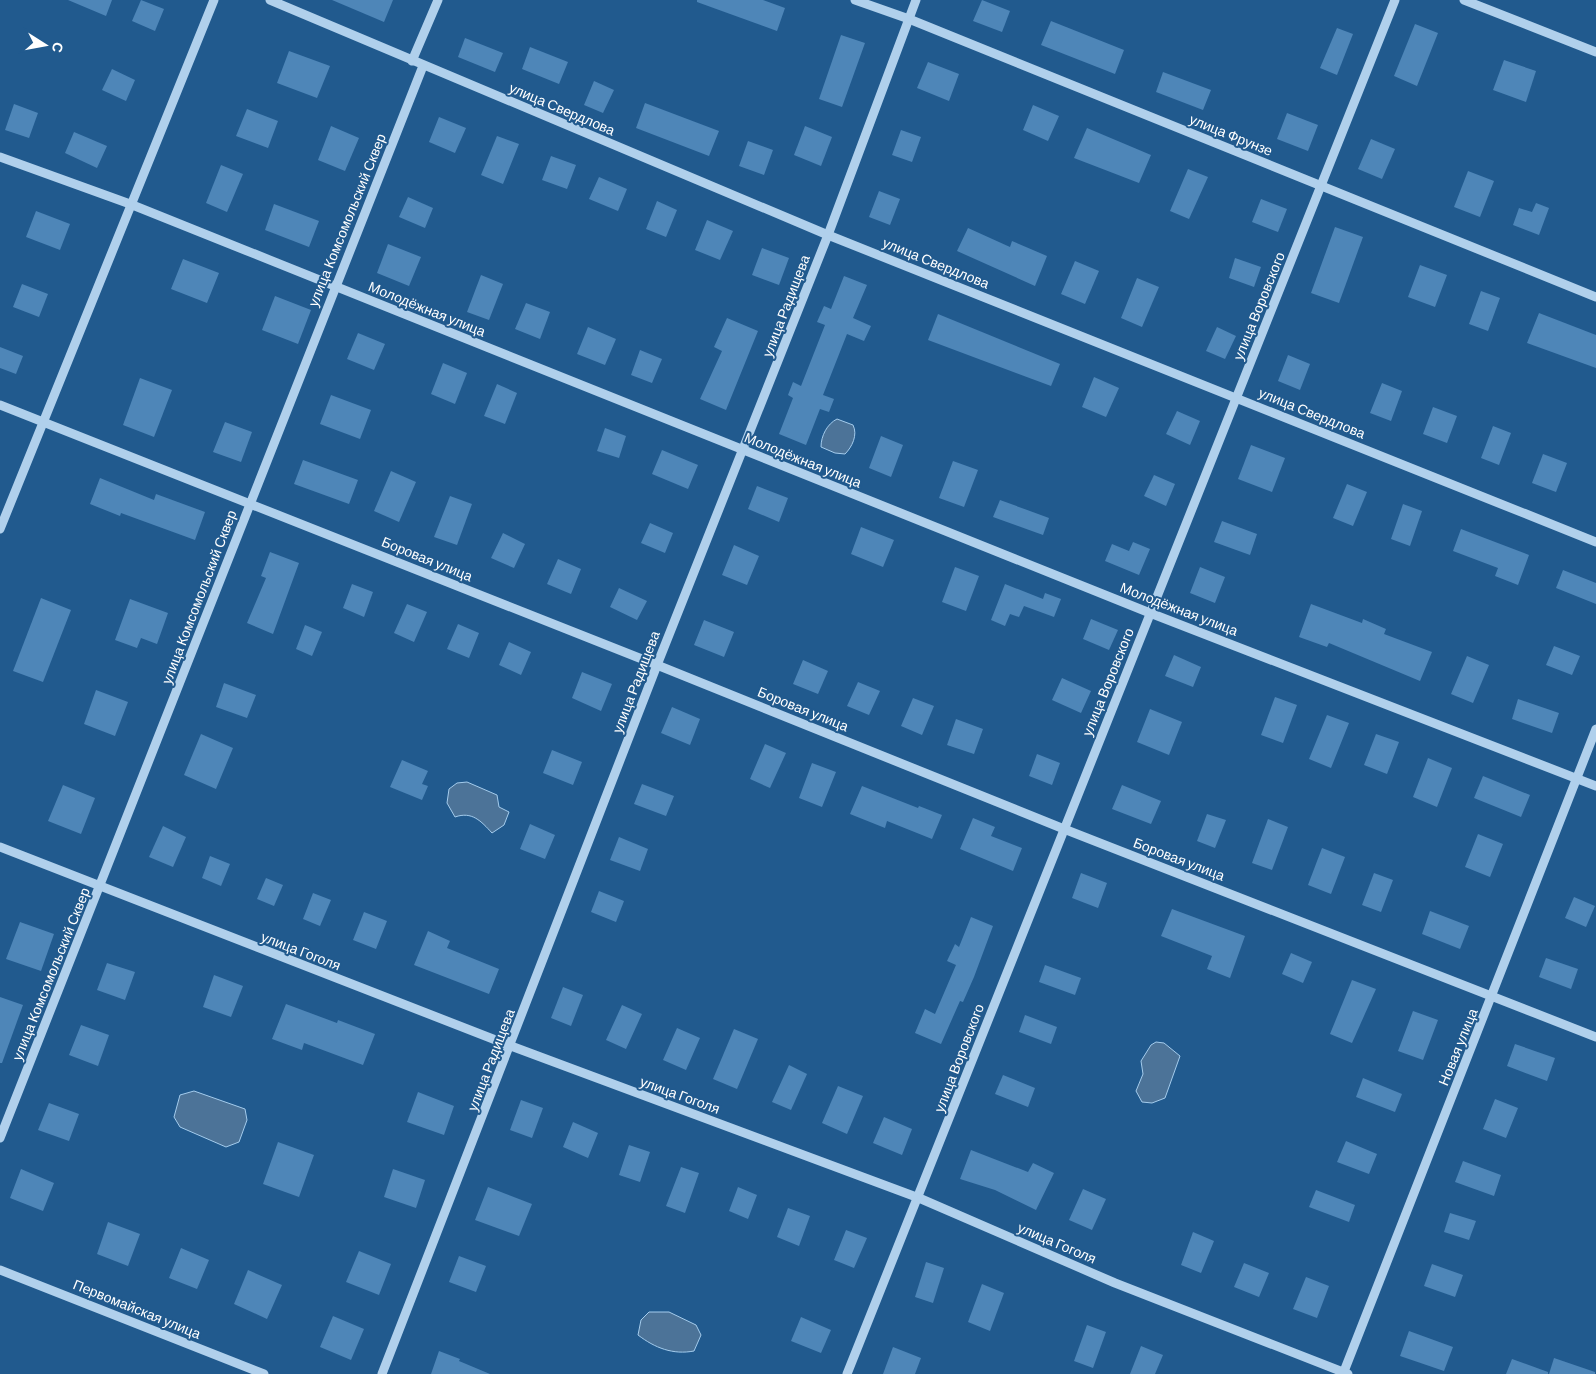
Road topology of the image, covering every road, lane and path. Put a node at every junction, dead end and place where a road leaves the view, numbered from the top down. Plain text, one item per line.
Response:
1 (214, 0) edge
2 (270, 0) edge
3 (438, 0) edge
4 (855, 0) edge
5 (916, 0) edge
6 (1396, 0) edge
7 (1464, 0) edge
8 (909, 19) junction
9 (1596, 52) edge
10 (412, 61) junction
11 (423, 66) junction
12 (0, 157) edge
13 (1321, 186) junction
14 (130, 204) junction
15 (828, 235) junction
16 (335, 287) junction
17 (1596, 297) edge
18 (1236, 398) junction
19 (0, 405) edge
20 (43, 423) junction
21 (744, 451) junction
22 (250, 504) junction
23 (0, 529) edge
24 (1596, 542) edge
25 (1150, 613) junction
26 (657, 665) junction
27 (1596, 729) edge
28 (1578, 778) junction
29 (1596, 786) edge
30 (1064, 830) junction
31 (0, 847) edge
32 (100, 888) junction
33 (1493, 996) junction
34 (1596, 1037) edge
35 (511, 1046) junction
36 (0, 1138) edge
37 (919, 1198) junction
38 (0, 1270) edge
39 (264, 1374) edge
40 (382, 1374) edge
41 (847, 1374) edge
42 (1345, 1374) edge

1 - 14 street
2 - 10 street, улица Свердлова
3 - 10 street
4 - 8 street, улица Фрунзе
5 - 8 street, улица Радищева
6 - 13 street, улица Воровского
7 - 9 street
8 - 13 street, улица Фрунзе
8 - 15 street, улица Радищева
10 - 11 street, улица Свердлова
11 - 15 street, улица Свердлова
11 - 16 street, улица Комсомольский Сквер
12 - 14 street, Молодёжная улица
13 - 17 street, улица Фрунзе
13 - 18 street, улица Воровского
14 - 16 street, Молодёжная улица
14 - 20 street
15 - 18 street, улица Свердлова
15 - 21 street, улица Радищева
16 - 21 street, Молодёжная улица
16 - 22 street, улица Комсомольский Сквер
18 - 24 street, улица Свердлова
18 - 25 street, улица Воровского
19 - 20 street, Боровая улица
20 - 22 street, Боровая улица
20 - 23 street
21 - 25 street, Молодёжная улица
21 - 26 street, улица Радищева
22 - 26 street, Боровая улица
22 - 32 street, улица Комсомольский Сквер
25 - 28 street, Молодёжная улица
25 - 30 street, улица Воровского
26 - 30 street, Боровая улица
26 - 35 street, улица Радищева
27 - 28 street, Новая улица
28 - 29 street, Молодёжная улица
28 - 33 street, Новая улица
30 - 33 street, Боровая улица
30 - 37 street, улица Воровского
31 - 32 street, улица Гоголя
32 - 35 street, улица Гоголя
32 - 36 street, улица Комсомольский Сквер
33 - 34 street, Боровая улица
33 - 42 street, Новая улица
35 - 37 street, улица Гоголя
35 - 40 street, улица Радищева
37 - 41 street, улица Воровского
37 - 42 street, улица Гоголя
38 - 39 street, Первомайская улица

